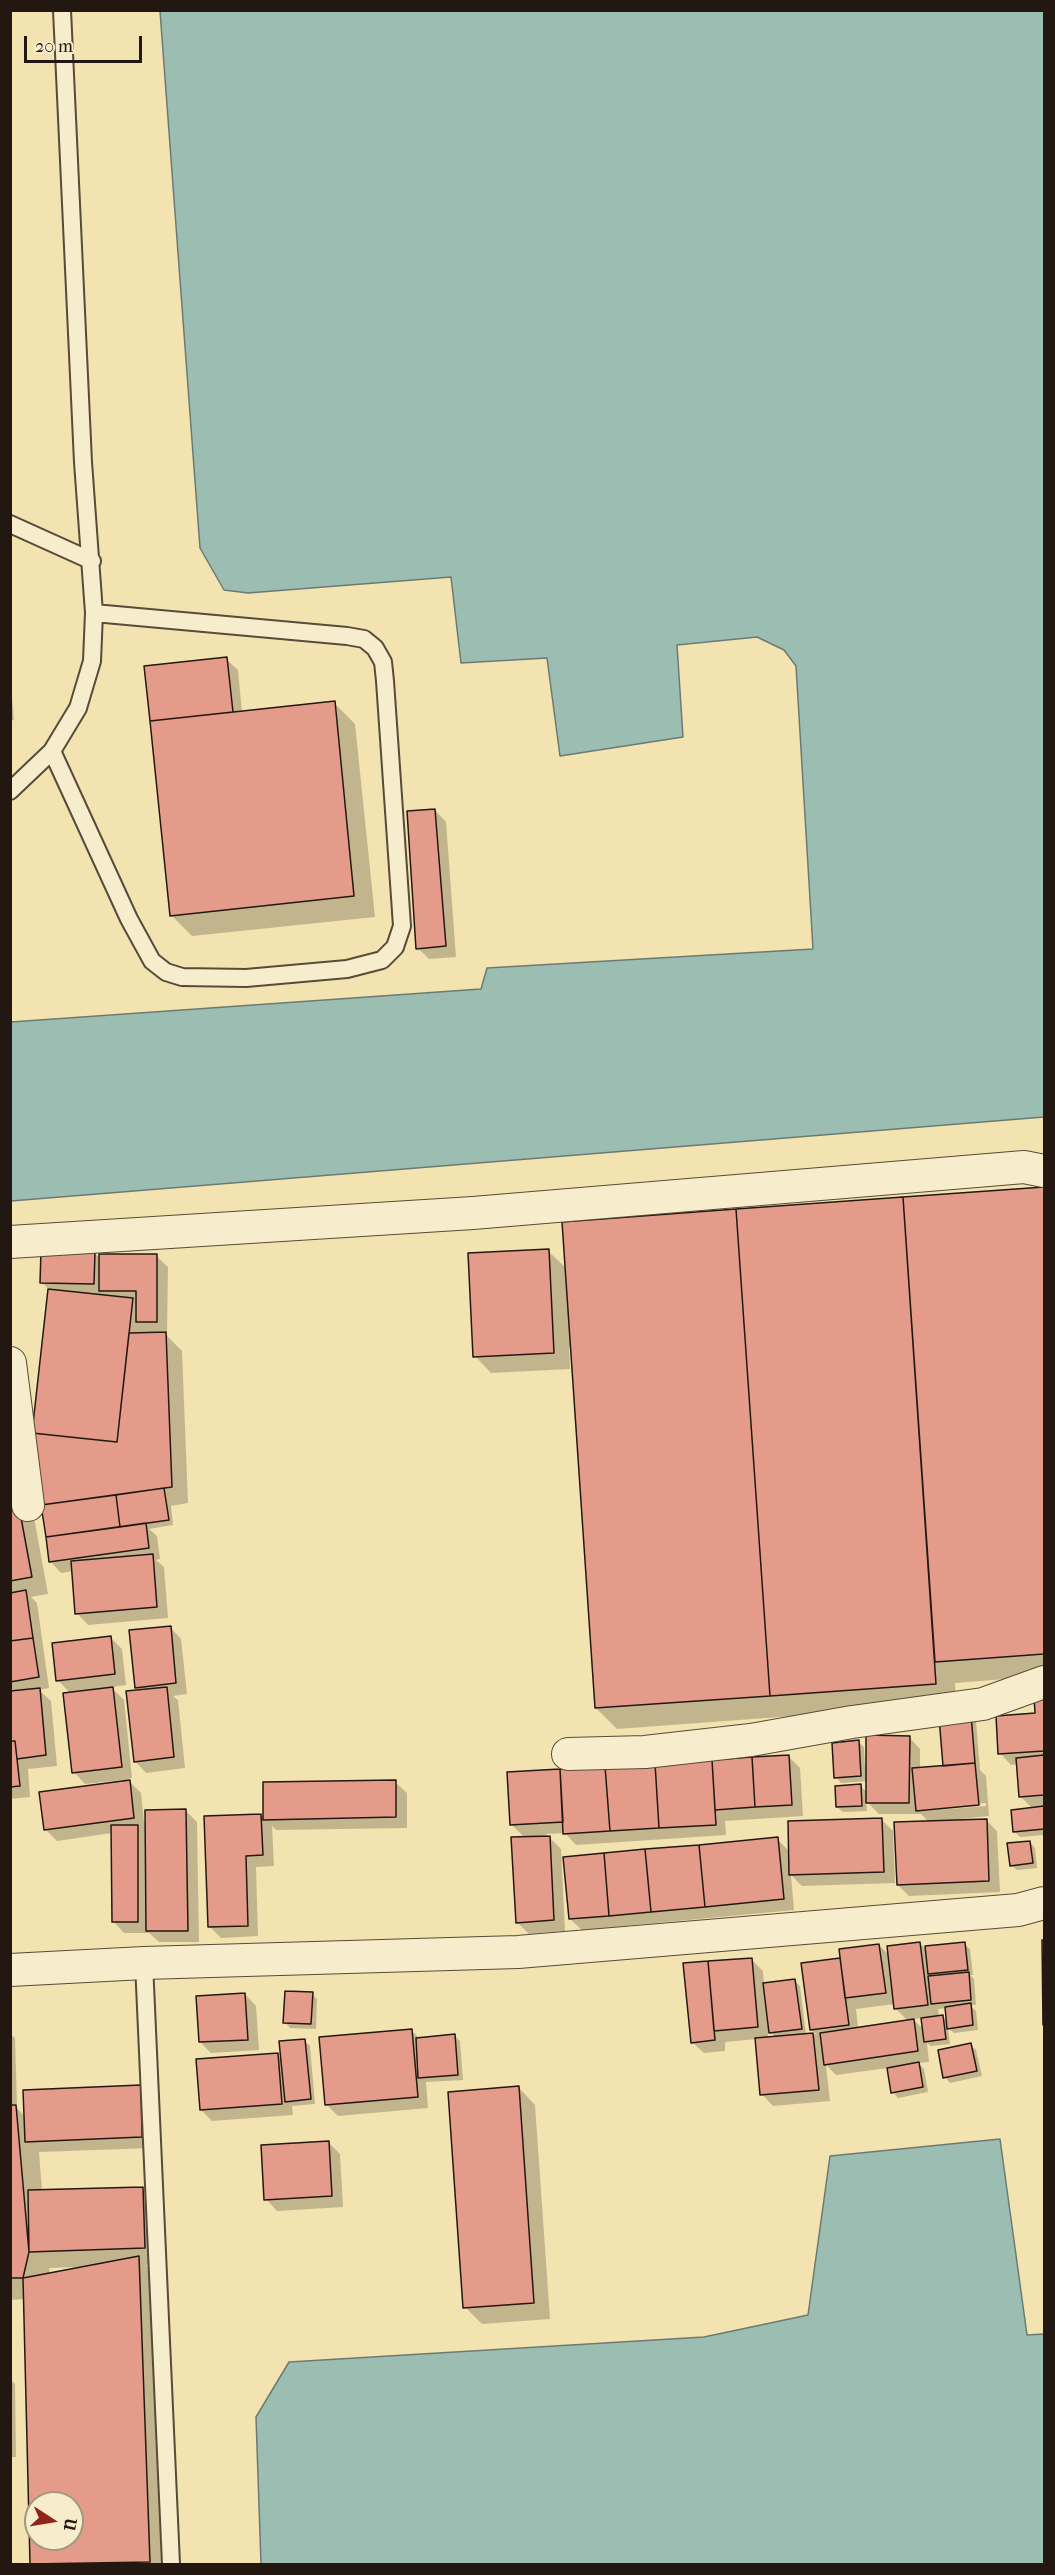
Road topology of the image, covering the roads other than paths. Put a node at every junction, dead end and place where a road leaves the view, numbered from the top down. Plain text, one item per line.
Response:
1 (62, 10) edge
2 (10, 524) edge
3 (92, 561) junction
4 (94, 613) junction
5 (52, 751) junction
6 (10, 791) edge
7 (1044, 1171) edge
8 (10, 1242) edge
9 (10, 1363) edge
10 (28, 1505) dead end
11 (1044, 1682) edge
12 (568, 1754) dead end
13 (1044, 1903) edge
14 (144, 1963) junction
15 (10, 1970) edge
16 (171, 2565) edge

1 - 3 lane
2 - 3 lane
3 - 4 lane
4 - 5 lane
4 - 5 lane
5 - 6 lane
7 - 8 street
9 - 10 street
11 - 12 street
13 - 14 street
14 - 15 street
14 - 16 lane

